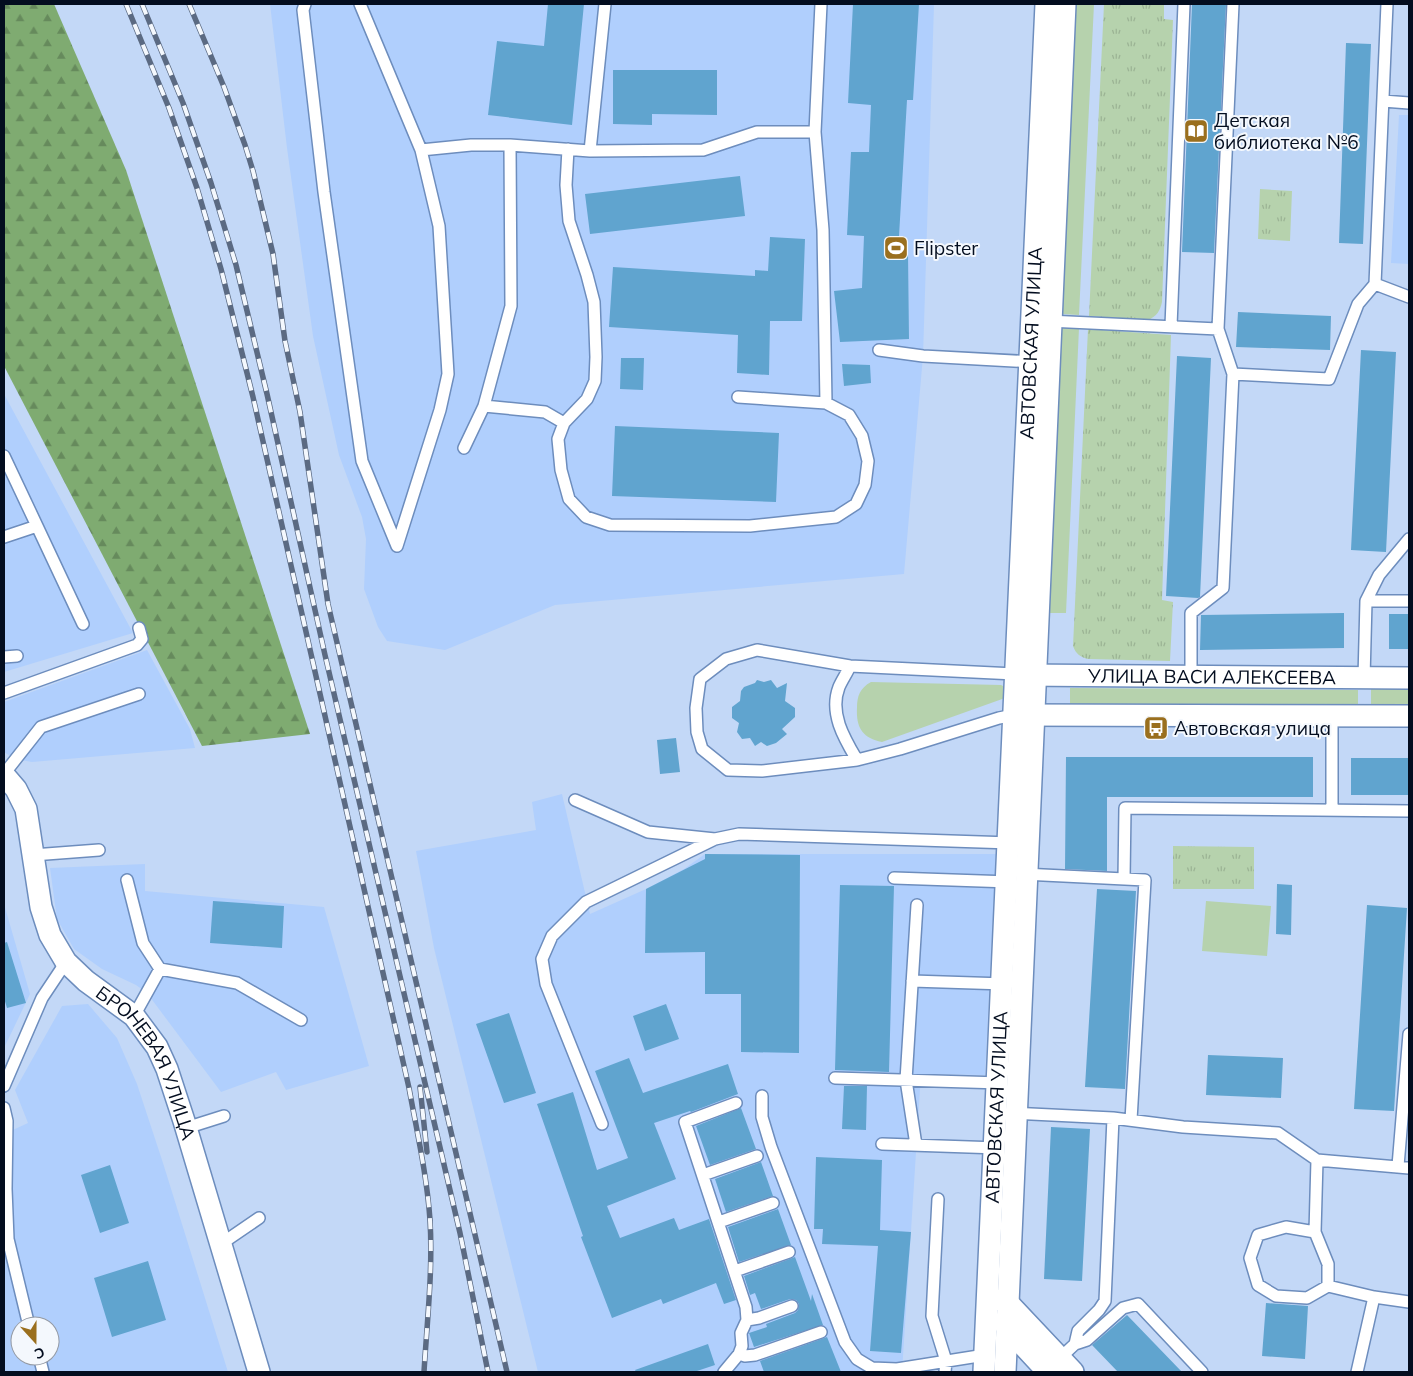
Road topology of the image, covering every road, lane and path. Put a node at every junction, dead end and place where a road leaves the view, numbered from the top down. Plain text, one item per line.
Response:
1 (305, 4) edge
2 (360, 4) edge
3 (605, 4) edge
4 (821, 4) edge
5 (1046, 4) edge
6 (1065, 4) edge
7 (1184, 4) edge
8 (1234, 4) edge
9 (1387, 4) edge
10 (1383, 101) junction
11 (1409, 102) edge
12 (815, 132) junction
13 (510, 146) junction
14 (568, 149) junction
15 (421, 150) junction
16 (590, 151) junction
17 (1375, 284) junction
18 (1409, 297) edge
19 (1040, 320) junction
20 (1171, 326) junction
21 (1218, 329) junction
22 (879, 350) dead end
23 (1039, 362) junction
24 (1233, 374) junction
25 (738, 398) dead end
26 (826, 403) junction
27 (484, 406) junction
28 (564, 423) junction
29 (464, 448) dead end
30 (4, 456) edge
31 (38, 526) junction
32 (4, 537) edge
33 (1409, 539) edge
34 (1366, 601) junction
35 (1409, 601) edge
36 (83, 624) dead end
37 (139, 628) dead end
38 (16, 656) dead end
39 (4, 657) edge
40 (850, 666) junction
41 (1025, 675) junction
42 (1191, 677) junction
43 (1364, 678) junction
44 (1409, 678) edge
45 (4, 693) edge
46 (139, 694) dead end
47 (1024, 715) junction
48 (1332, 716) junction
49 (1409, 716) edge
50 (857, 760) junction
51 (4, 774) edge
52 (575, 800) dead end
53 (1332, 810) junction
54 (1409, 810) edge
55 (715, 839) junction
56 (1018, 843) junction
57 (99, 850) dead end
58 (33, 855) junction
59 (894, 878) dead end
60 (1016, 878) junction
61 (1124, 879) junction
62 (127, 880) dead end
63 (916, 905) dead end
64 (66, 962) junction
65 (160, 970) junction
66 (912, 981) junction
67 (1012, 984) junction
68 (134, 1016) junction
69 (302, 1020) dead end
70 (1409, 1034) edge
71 (835, 1078) dead end
72 (906, 1080) junction
73 (1007, 1083) junction
74 (4, 1086) edge
75 (762, 1096) dead end
76 (736, 1103) dead end
77 (4, 1108) edge
78 (1006, 1113) junction
79 (224, 1116) dead end
80 (1113, 1118) junction
81 (1131, 1120) junction
82 (6, 1122) edge
83 (602, 1124) dead end
84 (186, 1128) junction
85 (882, 1144) dead end
86 (916, 1145) junction
87 (1004, 1148) junction
88 (757, 1156) dead end
89 (1317, 1160) junction
90 (1404, 1167) edge
91 (703, 1176) junction
92 (938, 1199) dead end
93 (773, 1203) dead end
94 (259, 1218) dead end
95 (719, 1222) junction
96 (1315, 1232) junction
97 (221, 1244) junction
98 (789, 1252) dead end
99 (735, 1271) junction
100 (1328, 1286) junction
101 (988, 1294) junction
102 (1374, 1297) junction
103 (1409, 1302) edge
104 (1008, 1303) junction
105 (792, 1306) dead end
106 (27, 1316) edge
107 (747, 1320) junction
108 (1007, 1328) junction
109 (821, 1332) dead end
110 (1075, 1344) junction
111 (739, 1354) junction
112 (984, 1364) edge
113 (946, 1366) edge
114 (1060, 1368) edge
115 (259, 1372) edge
116 (724, 1372) edge
117 (1005, 1372) edge
118 (1202, 1372) edge
119 (1357, 1372) edge

1 - 15 lane
2 - 15 lane
3 - 16 lane
4 - 12 lane
5 - 19 street, АВТОВСКАЯ УЛИЦА
6 - 19 street, АВТОВСКАЯ УЛИЦА
7 - 20 lane
8 - 21 lane
9 - 10 lane
10 - 11 lane
10 - 17 lane
12 - 16 lane
12 - 26 lane
13 - 14 lane
13 - 15 lane
13 - 27 lane
14 - 16 lane
14 - 28 lane
17 - 18 lane
17 - 24 lane
19 - 20 lane
19 - 23 street, АВТОВСКАЯ УЛИЦА
20 - 21 lane
21 - 24 lane
22 - 23 lane
23 - 41 street, АВТОВСКАЯ УЛИЦА
24 - 42 lane
25 - 26 lane
26 - 28 lane
27 - 28 lane
27 - 29 lane
30 - 31 lane
31 - 32 lane
31 - 36 lane
33 - 34 lane
34 - 35 lane
34 - 43 lane
37 - 45 lane
38 - 39 lane
40 - 41 lane
40 - 50 lane
40 - 50 lane
41 - 42 street, УЛИЦА ВАСИ АЛЕКСЕЕВА
41 - 47 street, АВТОВСКАЯ УЛИЦА
42 - 43 street, УЛИЦА ВАСИ АЛЕКСЕЕВА
43 - 44 street, УЛИЦА ВАСИ АЛЕКСЕЕВА
46 - 51 lane
47 - 48 street, УЛИЦА ВАСИ АЛЕКСЕЕВА
47 - 50 lane
47 - 56 street, АВТОВСКАЯ УЛИЦА
48 - 49 street, УЛИЦА ВАСИ АЛЕКСЕЕВА
48 - 53 lane
51 - 58 street, БРОНЕВАЯ УЛИЦА
52 - 55 lane
53 - 54 lane
53 - 61 lane
55 - 56 lane
55 - 83 lane
56 - 60 street, АВТОВСКАЯ УЛИЦА
57 - 58 lane
58 - 64 street, БРОНЕВАЯ УЛИЦА
59 - 60 lane
60 - 61 lane
60 - 67 street, АВТОВСКАЯ УЛИЦА
61 - 81 lane
62 - 65 lane
63 - 66 lane
64 - 68 street, БРОНЕВАЯ УЛИЦА
64 - 74 lane
65 - 68 lane
65 - 69 lane
66 - 67 lane
66 - 72 lane
67 - 73 street, АВТОВСКАЯ УЛИЦА
68 - 84 street, БРОНЕВАЯ УЛИЦА
70 - 90 lane
71 - 72 lane
72 - 73 lane
72 - 86 lane
73 - 78 street, АВТОВСКАЯ УЛИЦА
75 - 113 lane
76 - 91 lane
77 - 82 lane
78 - 80 lane
78 - 87 street, АВТОВСКАЯ УЛИЦА
79 - 84 lane
80 - 81 lane
80 - 110 lane
81 - 89 lane
82 - 106 lane
84 - 97 street, БРОНЕВАЯ УЛИЦА
85 - 86 lane
86 - 87 lane
87 - 101 street, АВТОВСКАЯ УЛИЦА
87 - 104 street, АВТОВСКАЯ УЛИЦА
88 - 91 lane
89 - 90 lane
89 - 96 lane
91 - 95 lane
92 - 113 lane
93 - 95 lane
94 - 97 lane
95 - 99 lane
96 - 100 lane
96 - 100 lane
97 - 115 street, БРОНЕВАЯ УЛИЦА
98 - 99 lane
99 - 107 lane
100 - 102 lane
101 - 104 street
101 - 108 street
101 - 112 street, АВТОВСКАЯ УЛИЦА
102 - 103 lane
102 - 119 lane
104 - 108 street, АВТОВСКАЯ УЛИЦА
104 - 114 street
105 - 107 lane
107 - 111 lane
108 - 114 street
108 - 117 street, АВТОВСКАЯ УЛИЦА
109 - 111 lane
110 - 114 lane
110 - 118 lane
111 - 116 lane
112 - 113 lane

